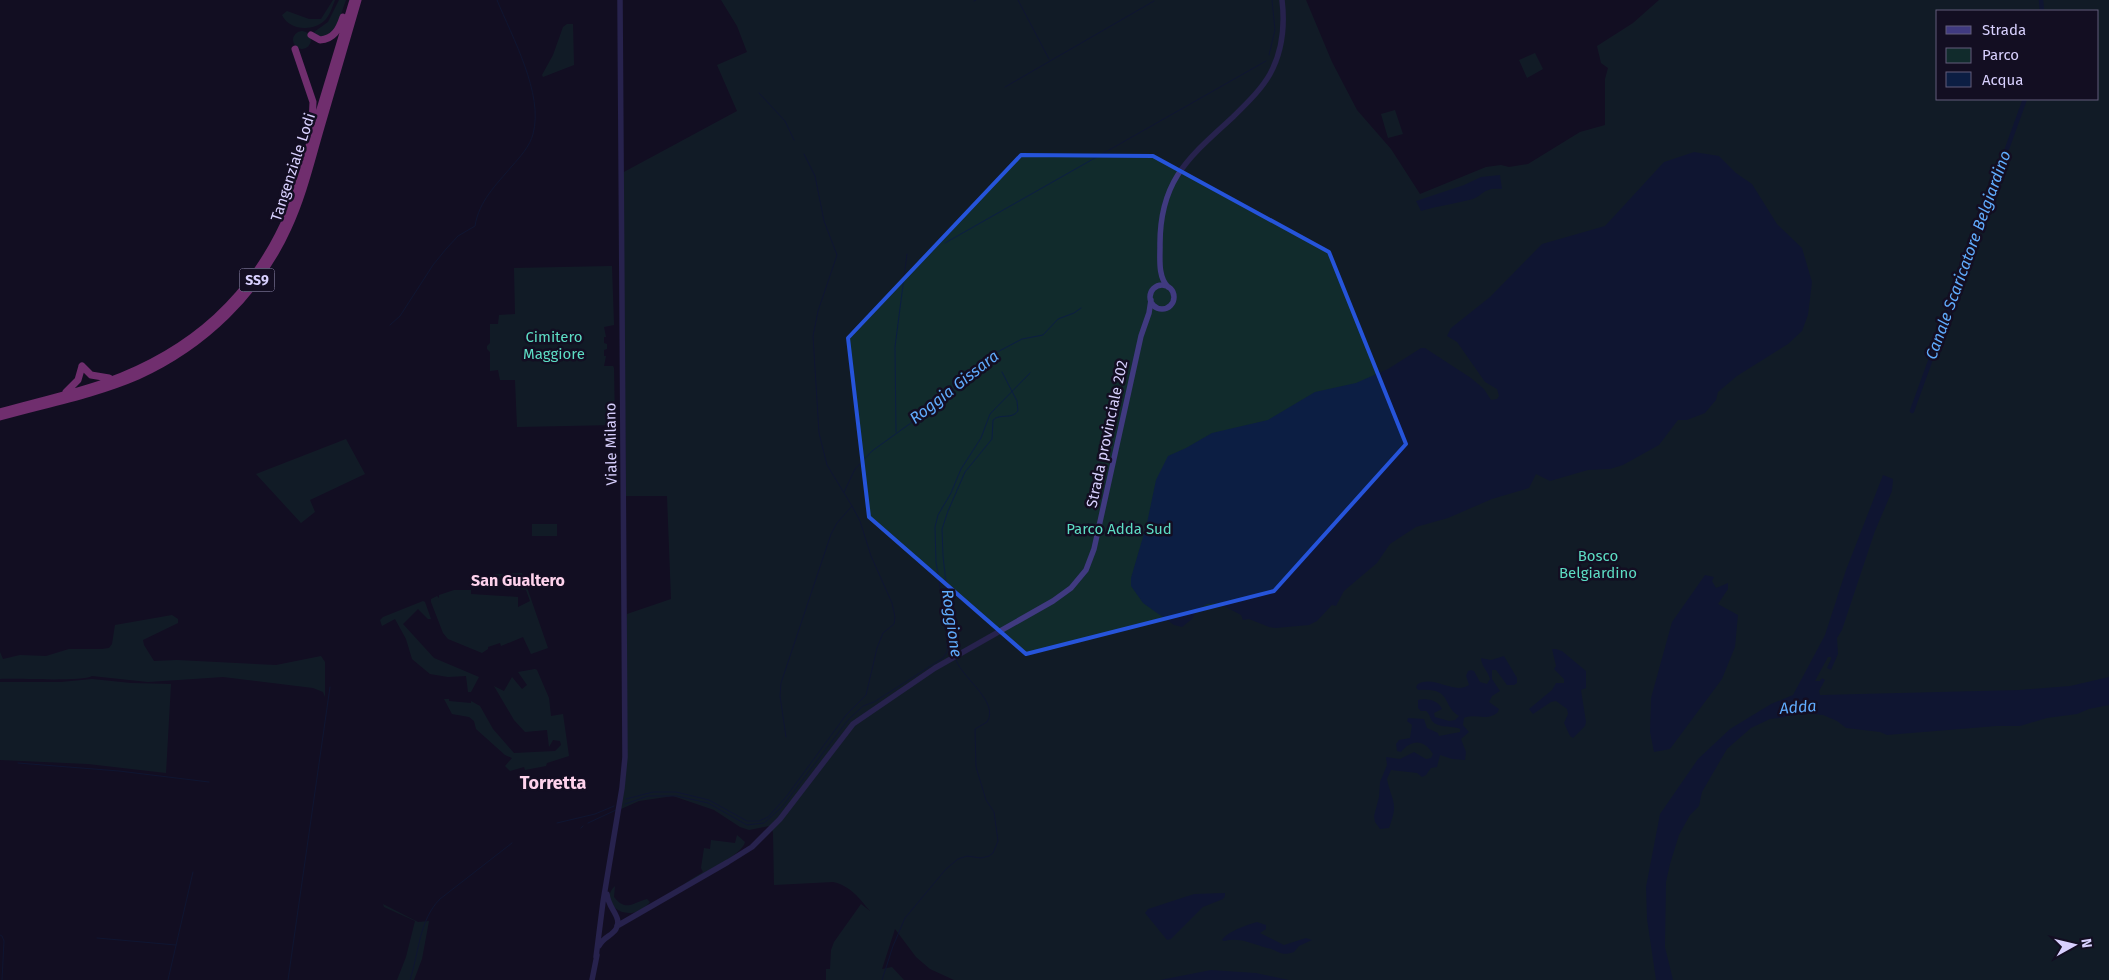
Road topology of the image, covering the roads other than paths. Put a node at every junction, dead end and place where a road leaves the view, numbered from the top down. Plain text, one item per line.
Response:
1 (348, 0) edge
2 (353, 0) edge
3 (358, 0) edge
4 (620, 0) edge
5 (1282, 0) edge
6 (311, 35) dead end
7 (295, 49) dead end
8 (300, 179) junction
9 (1160, 266) junction
10 (1168, 287) junction
11 (1154, 288) junction
12 (1150, 300) junction
13 (1160, 308) junction
14 (1148, 318) junction
15 (119, 377) junction
16 (64, 394) junction
17 (0, 412) edge
18 (0, 417) edge
19 (607, 886) junction
20 (614, 912) junction
21 (637, 914) junction
22 (602, 917) junction
23 (600, 924) junction
24 (617, 926) junction
25 (609, 935) junction
26 (596, 956) junction
27 (592, 980) edge

1 - 6 highway
2 - 8 highway, SS9
3 - 18 highway, Tangenziale Lodi / SS9
4 - 19 street, Viale Milano
5 - 9 street, Strada provinciale 202
7 - 8 highway
8 - 15 highway, SS9
9 - 10 street, Strada provinciale 202
9 - 11 street, Strada provinciale 202
10 - 11 street
10 - 13 street, Strada provinciale 202
11 - 12 street, Strada provinciale 202
12 - 13 street
12 - 14 street, Strada provinciale 202
13 - 14 street, Strada provinciale 202
14 - 21 street, Strada provinciale 202
15 - 16 highway, SS9
15 - 16 highway
16 - 17 highway, SS9
19 - 20 street, Viale Milano
19 - 22 street, Viale Milano
20 - 21 street
20 - 22 street
20 - 24 street, Viale Milano
21 - 24 street, Strada provinciale 202
22 - 23 street, Viale Milano
23 - 25 street
23 - 26 street, Viale Milano
24 - 25 street, Viale Milano
25 - 26 street, Viale Milano
26 - 27 street, Viale Milano

